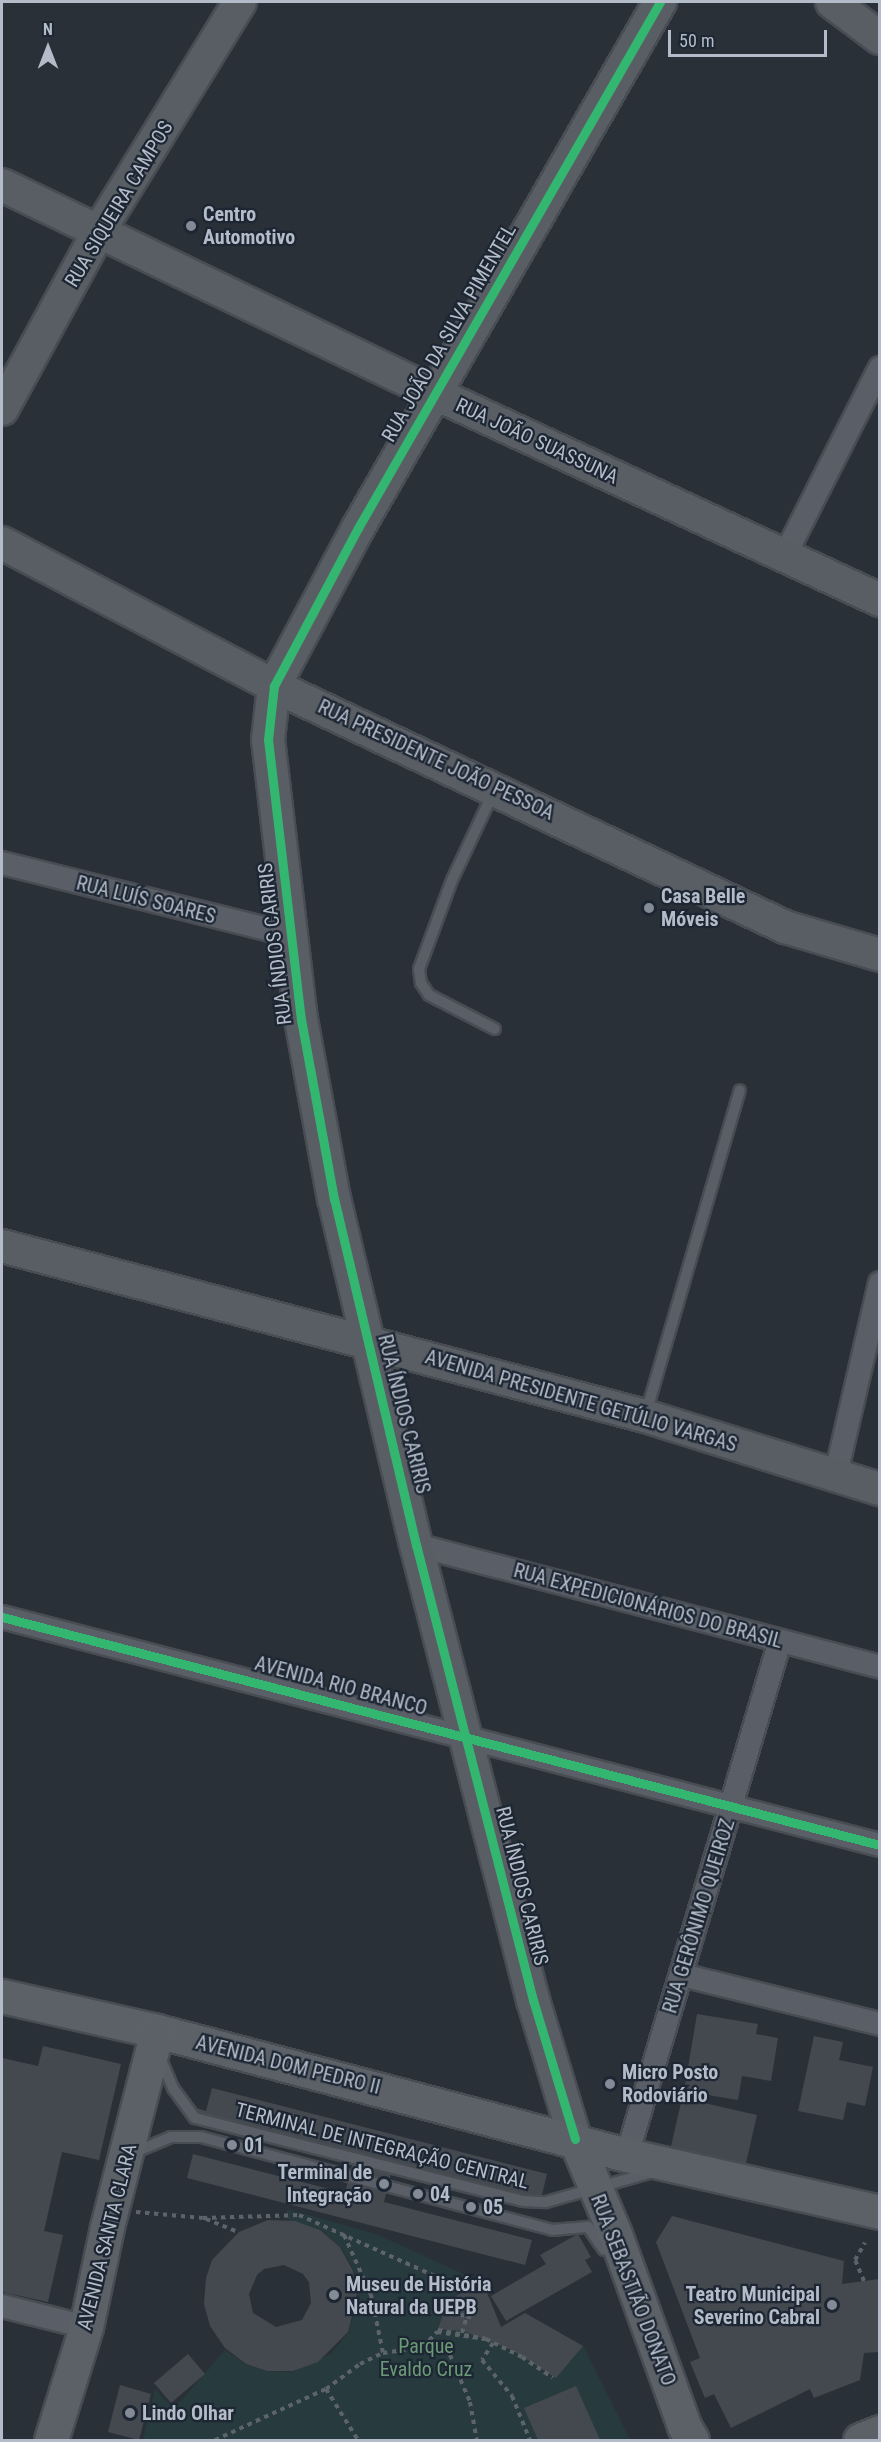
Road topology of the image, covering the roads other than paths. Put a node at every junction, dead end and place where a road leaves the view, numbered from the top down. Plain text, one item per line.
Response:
1 (240, 2) edge
2 (660, 2) edge
3 (832, 2) edge
4 (873, 23) edge
5 (2, 185) edge
6 (99, 231) junction
7 (879, 368) edge
8 (434, 393) junction
9 (2, 409) edge
10 (2, 543) edge
11 (784, 556) junction
12 (879, 600) edge
13 (274, 686) junction
14 (495, 788) junction
15 (2, 863) edge
16 (291, 936) junction
17 (879, 955) edge
18 (495, 1029) dead end
19 (740, 1090) dead end
20 (2, 1246) edge
21 (879, 1283) edge
22 (367, 1341) junction
23 (645, 1416) junction
24 (835, 1478) junction
25 (879, 1489) edge
26 (416, 1545) junction
27 (2, 1617) edge
28 (780, 1641) junction
29 (879, 1667) edge
30 (466, 1737) junction
31 (732, 1807) junction
32 (879, 1845) edge
33 (682, 1975) junction
34 (2, 1996) edge
35 (879, 2024) edge
36 (155, 2038) junction
37 (574, 2139) junction
38 (128, 2155) junction
39 (627, 2155) junction
40 (678, 2165) junction
41 (595, 2188) junction
42 (879, 2212) edge
43 (588, 2227) joint
44 (609, 2262) dead end
45 (2, 2306) edge
46 (86, 2327) junction
47 (879, 2432) edge
48 (687, 2436) edge
49 (51, 2440) edge
50 (860, 2440) edge

1 - 6 main road, RUA SIQUEIRA CAMPOS
2 - 8 main road, RUA JOÃO DA SILVA PIMENTEL
3 - 4 main road
5 - 6 main road, RUA JOÃO SUASSUNA
6 - 8 main road, RUA JOÃO SUASSUNA
6 - 9 main road, RUA SIQUEIRA CAMPOS
7 - 11 street
8 - 11 main road, RUA JOÃO SUASSUNA
8 - 13 main road, RUA JOÃO DA SILVA PIMENTEL
10 - 13 main road, RUA PRESIDENTE JOÃO PESSOA
11 - 12 main road, RUA JOÃO SUASSUNA
13 - 14 main road, RUA PRESIDENTE JOÃO PESSOA
13 - 16 main road, RUA ÍNDIOS CARIRIS
14 - 17 main road, RUA PRESIDENTE JOÃO PESSOA
14 - 18 lane
15 - 16 street, RUA LUÍS SOARES
16 - 22 main road, RUA ÍNDIOS CARIRIS
19 - 23 lane
20 - 22 main road, AVENIDA PRESIDENTE GETÚLIO VARGAS
21 - 24 street
22 - 23 main road, AVENIDA PRESIDENTE GETÚLIO VARGAS
22 - 26 main road, RUA ÍNDIOS CARIRIS
23 - 24 main road, AVENIDA PRESIDENTE GETÚLIO VARGAS
24 - 25 main road, AVENIDA PRESIDENTE GETÚLIO VARGAS
26 - 28 street, RUA EXPEDICIONÁRIOS DO BRASIL
26 - 30 main road, RUA ÍNDIOS CARIRIS
27 - 30 street, AVENIDA RIO BRANCO
28 - 29 street, RUA EXPEDICIONÁRIOS DO BRASIL
28 - 31 street, RUA GERÔNIMO QUEIROZ
30 - 31 street, AVENIDA RIO BRANCO
30 - 37 main road, RUA ÍNDIOS CARIRIS
31 - 32 street, AVENIDA RIO BRANCO
31 - 33 street, RUA GERÔNIMO QUEIROZ
33 - 35 street
33 - 39 street, RUA GERÔNIMO QUEIROZ
34 - 36 main road, AVENIDA DOM PEDRO II
36 - 37 main road, AVENIDA DOM PEDRO II
36 - 38 main road, AVENIDA SANTA CLARA
36 - 41 lane, TERMINAL DE INTEGRAÇÃO CENTRAL
37 - 39 main road, AVENIDA DOM PEDRO II
37 - 41 main road, RUA SEBASTIÃO DONATO
38 - 43 lane, TERMINAL DE INTEGRAÇÃO CENTRAL
38 - 46 main road, AVENIDA SANTA CLARA
39 - 40 main road, AVENIDA DOM PEDRO II
40 - 41 lane, TERMINAL DE INTEGRAÇÃO CENTRAL
40 - 42 main road, AVENIDA DOM PEDRO II
41 - 48 main road, RUA SEBASTIÃO DONATO
43 - 44 lane, RUA SEBASTIÃO DONATO
45 - 46 street
46 - 49 main road, AVENIDA SANTA CLARA
47 - 50 main road

